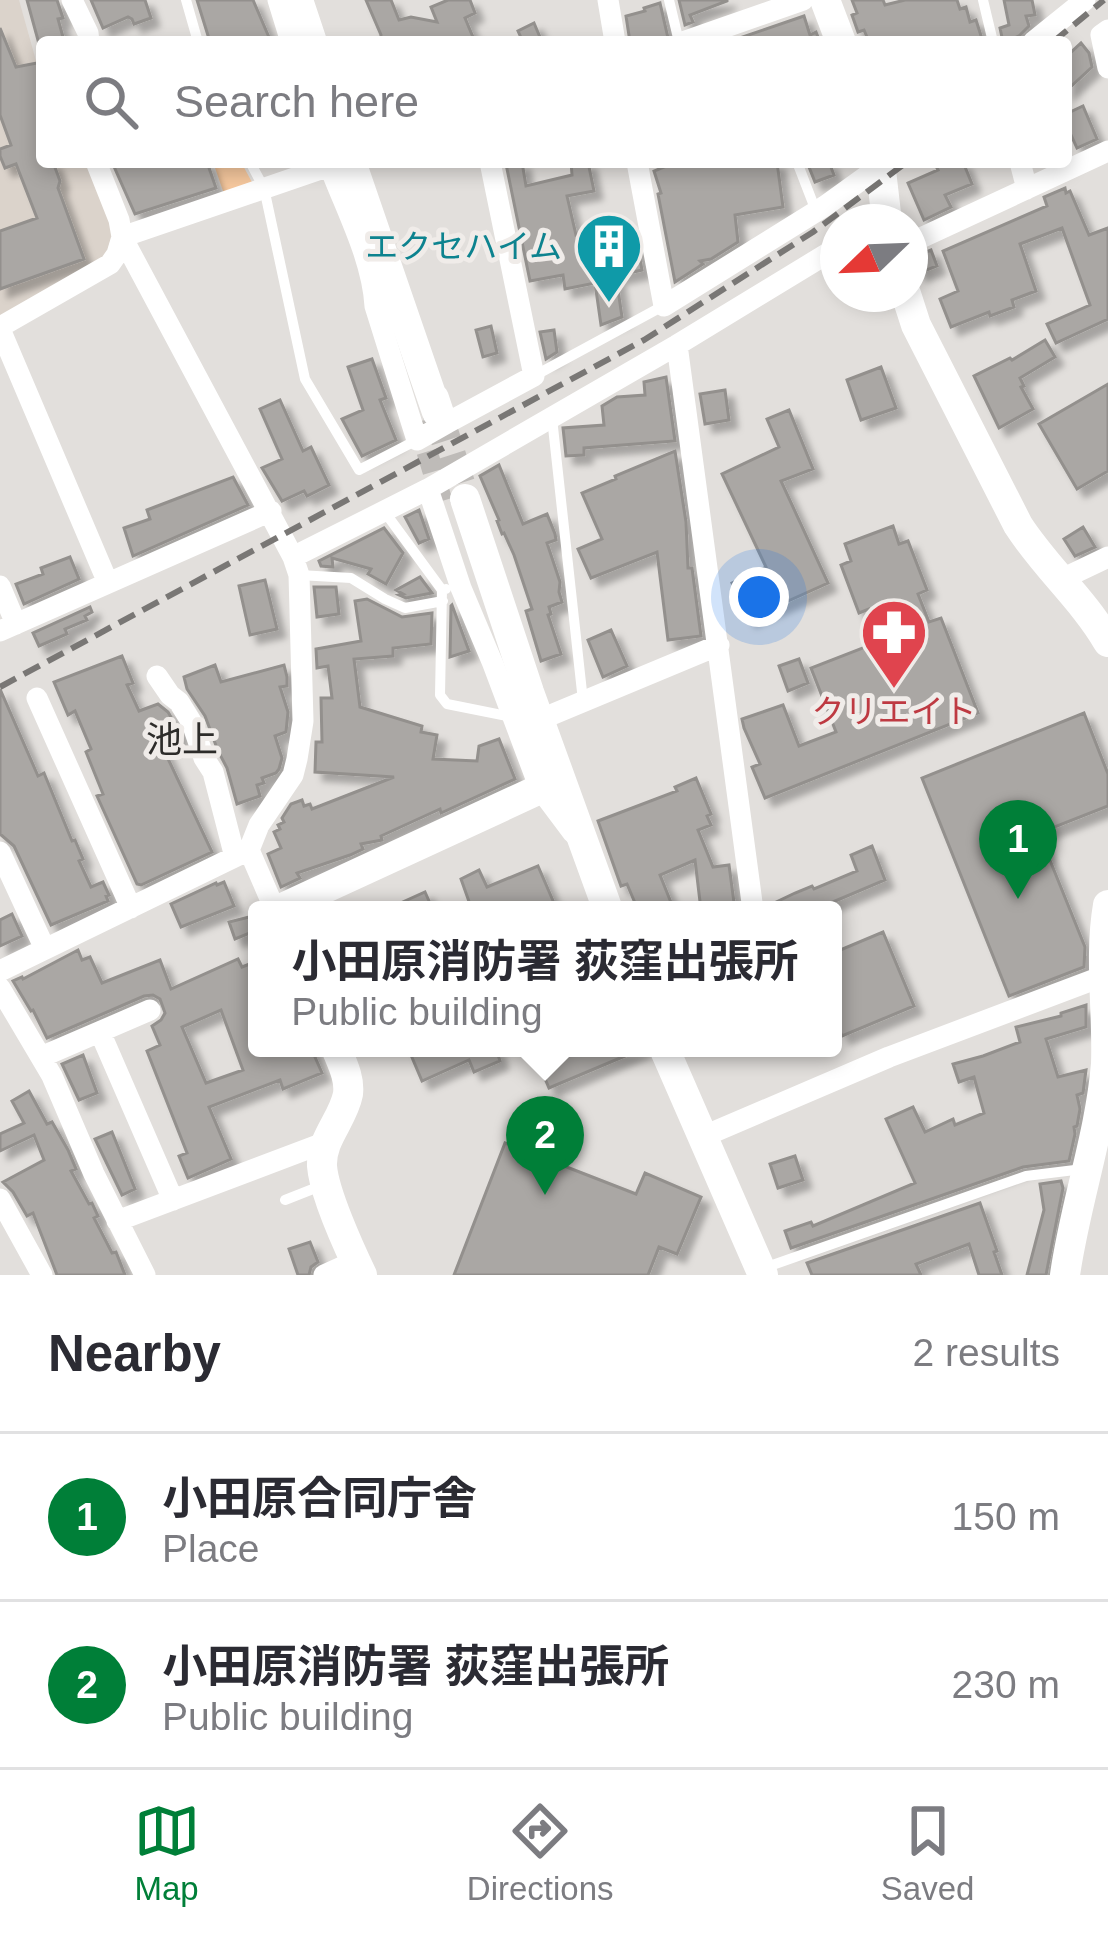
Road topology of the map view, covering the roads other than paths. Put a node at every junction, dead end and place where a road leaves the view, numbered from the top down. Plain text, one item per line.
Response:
1 (72, 0) edge
2 (186, 0) edge
3 (278, 0) edge
4 (298, 0) edge
5 (608, 0) edge
6 (669, 0) edge
7 (803, 0) edge
8 (825, 0) edge
9 (983, 0) edge
10 (1085, 0) edge
11 (1108, 30) edge
12 (88, 36) edge
13 (196, 36) edge
14 (289, 36) edge
15 (310, 36) edge
16 (614, 36) edge
17 (679, 36) edge
18 (718, 36) edge
19 (839, 36) edge
20 (992, 36) edge
21 (1040, 36) edge
22 (1108, 68) edge
23 (1108, 151) edge
24 (98, 168) edge
25 (253, 168) edge
26 (323, 168) edge
27 (339, 168) edge
28 (340, 168) edge
29 (363, 168) edge
30 (491, 168) edge
31 (638, 168) edge
32 (799, 168) edge
33 (875, 168) edge
34 (882, 168) edge
35 (1022, 168) edge
36 (1072, 168) edge
37 (1072, 168) edge
38 (264, 188) junction
39 (1027, 189) junction
40 (883, 204) edge
41 (817, 211) junction
42 (928, 236) edge
43 (122, 237) junction
44 (820, 258) edge
45 (374, 290) junction
46 (664, 305) junction
47 (912, 312) edge
48 (0, 328) edge
49 (677, 345) junction
50 (534, 376) junction
51 (434, 417) junction
52 (551, 418) junction
53 (417, 440) junction
54 (450, 490) junction
55 (271, 511) junction
56 (384, 511) junction
57 (1108, 557) edge
58 (296, 566) junction
59 (1062, 579) junction
60 (108, 584) junction
61 (0, 586) edge
62 (449, 593) junction
63 (8, 628) edge
64 (480, 634) junction
65 (1108, 642) edge
66 (719, 645) junction
67 (157, 676) dead end
68 (37, 698) dead end
69 (583, 701) junction
70 (551, 715) junction
71 (512, 717) junction
72 (539, 789) junction
73 (584, 847) junction
74 (0, 852) edge
75 (242, 854) junction
76 (271, 901) edge
77 (296, 901) edge
78 (605, 901) edge
79 (753, 901) edge
80 (1108, 905) edge
81 (131, 908) junction
82 (45, 949) junction
83 (0, 971) edge
84 (1106, 976) edge
85 (0, 988) edge
86 (151, 1010) dead end
87 (100, 1032) junction
88 (40, 1057) junction
89 (340, 1057) edge
90 (668, 1057) edge
91 (1107, 1061) edge
92 (702, 1137) junction
93 (326, 1142) junction
94 (1085, 1168) junction
95 (326, 1184) junction
96 (0, 1199) edge
97 (285, 1199) dead end
98 (173, 1200) junction
99 (117, 1221) junction
100 (359, 1268) edge
101 (762, 1272) edge
102 (42, 1275) edge
103 (145, 1275) edge
104 (324, 1275) edge
105 (1065, 1275) edge

1 - 12 street
2 - 13 lane
3 - 14 street
4 - 15 street
5 - 16 street
6 - 17 lane
7 - 18 street
8 - 19 street
9 - 20 lane
10 - 21 street
11 - 22 street
23 - 37 street
24 - 43 street
25 - 38 lane
26 - 38 street
27 - 45 street
28 - 51 street
29 - 51 street
30 - 50 street
31 - 46 street
32 - 41 lane
33 - 41 street
34 - 40 street
35 - 39 street
36 - 39 street
38 - 43 street
38 - 53 lane
39 - 42 street
41 - 46 street
43 - 48 street
43 - 55 street
44 - 49 street
45 - 51 street
45 - 53 street
46 - 50 lane
47 - 59 street
48 - 60 street
49 - 52 street
49 - 66 street
50 - 51 street
51 - 53 street
52 - 54 street
52 - 69 lane
54 - 56 street
54 - 62 street
54 - 64 street
54 - 70 street
54 - 73 street
55 - 58 street
55 - 60 street
56 - 58 street
56 - 62 lane
57 - 59 street
58 - 62 lane
58 - 75 street
59 - 65 street
60 - 63 street
61 - 63 street
62 - 64 street
62 - 71 lane
64 - 71 street
66 - 69 street
66 - 79 street
67 - 75 street
68 - 81 street
69 - 70 street
70 - 73 street
71 - 72 street
72 - 73 street
72 - 77 street
73 - 78 street
74 - 82 street
75 - 76 street
75 - 81 street
80 - 84 street
81 - 82 street
82 - 83 street
84 - 91 street
84 - 92 street
85 - 88 street
86 - 87 street
87 - 88 street
87 - 98 street
88 - 99 street
89 - 93 street
90 - 92 street
91 - 94 street
92 - 101 street
93 - 95 street
93 - 98 street
94 - 101 lane
94 - 105 street
95 - 97 lane
95 - 100 street
96 - 102 street
98 - 99 street
99 - 103 street
100 - 104 street

